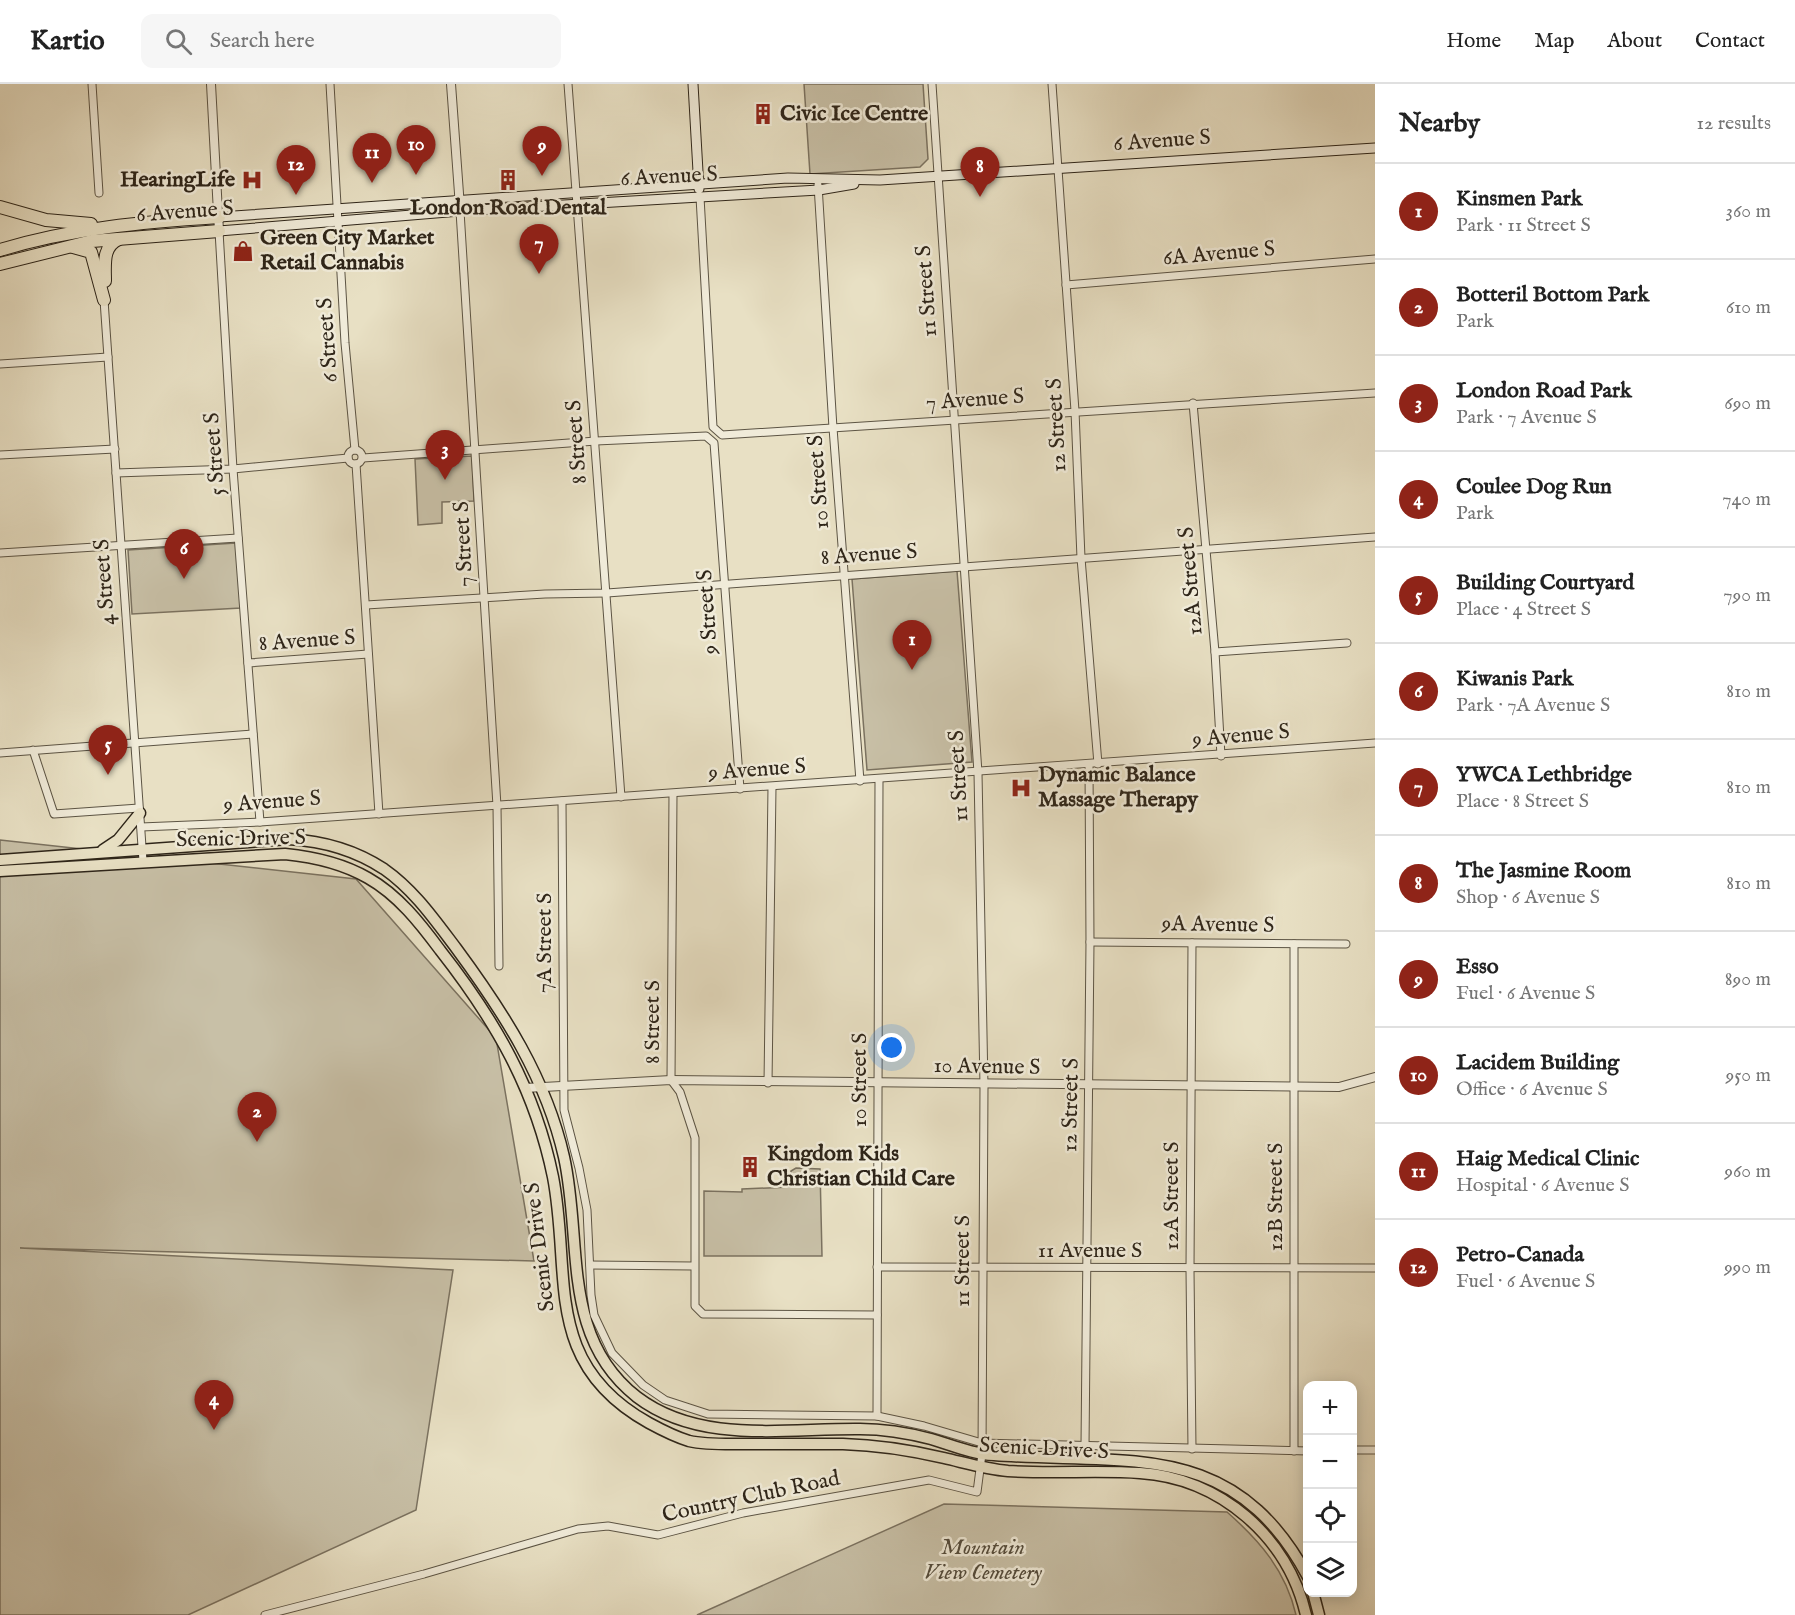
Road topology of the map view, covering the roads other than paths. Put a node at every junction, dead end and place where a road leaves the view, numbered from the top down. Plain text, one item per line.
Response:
1 (92, 84) edge
2 (211, 84) edge
3 (330, 84) edge
4 (451, 84) edge
5 (568, 84) edge
6 (693, 84) edge
7 (932, 84) edge
8 (1052, 84) edge
9 (1375, 148) edge
10 (1059, 169) junction
11 (938, 177) junction
12 (699, 184) junction
13 (818, 185) junction
14 (574, 192) junction
15 (99, 193) dead end
16 (700, 197) junction
17 (459, 200) junction
18 (579, 203) junction
19 (0, 207) edge
20 (338, 209) junction
21 (460, 211) junction
22 (219, 217) junction
23 (339, 220) junction
24 (107, 226) junction
25 (219, 231) junction
26 (124, 237) junction
27 (66, 246) junction
28 (0, 250) edge
29 (43, 251) junction
30 (1375, 259) edge
31 (0, 264) edge
32 (0, 273) edge
33 (1066, 285) junction
34 (104, 300) junction
35 (108, 357) junction
36 (0, 364) edge
37 (1375, 393) edge
38 (1193, 403) junction
39 (1075, 411) junction
40 (953, 420) junction
41 (833, 428) junction
42 (596, 441) junction
43 (115, 448) junction
44 (355, 450) junction
45 (476, 450) junction
46 (0, 455) edge
47 (348, 458) junction
48 (363, 458) junction
49 (356, 464) junction
50 (233, 469) junction
51 (116, 473) junction
52 (1375, 537) edge
53 (238, 538) junction
54 (120, 545) junction
55 (1207, 549) junction
56 (0, 552) edge
57 (1082, 558) junction
58 (963, 567) junction
59 (844, 575) junction
60 (724, 584) junction
61 (607, 593) junction
62 (485, 597) junction
63 (366, 605) junction
64 (1347, 644) dead end
65 (1215, 652) junction
66 (368, 654) junction
67 (248, 663) junction
68 (253, 734) junction
69 (135, 743) junction
70 (1375, 743) edge
71 (33, 750) junction
72 (0, 753) edge
73 (1221, 756) junction
74 (1098, 764) junction
75 (1089, 765) junction
76 (978, 773) junction
77 (879, 780) junction
78 (860, 781) junction
79 (772, 787) junction
80 (740, 789) junction
81 (673, 794) junction
82 (621, 797) junction
83 (562, 801) junction
84 (497, 806) junction
85 (139, 811) junction
86 (380, 814) junction
87 (260, 822) junction
88 (141, 827) junction
89 (143, 848) junction
90 (100, 851) junction
91 (0, 860) edge
92 (143, 861) junction
93 (0, 871) edge
94 (1090, 942) junction
95 (1192, 943) junction
96 (1293, 944) junction
97 (1346, 945) dead end
98 (499, 966) dead end
99 (1375, 1077) edge
100 (670, 1080) junction
101 (768, 1083) junction
102 (878, 1084) junction
103 (564, 1085) junction
104 (984, 1086) junction
105 (1089, 1086) junction
106 (543, 1087) junction
107 (1190, 1087) junction
108 (525, 1088) junction
109 (1293, 1088) junction
110 (590, 1265) junction
111 (693, 1266) junction
112 (878, 1267) junction
113 (1375, 1268) edge
114 (981, 1269) junction
115 (1087, 1269) junction
116 (1190, 1269) junction
117 (1294, 1270) junction
118 (877, 1315) junction
119 (877, 1416) junction
120 (1085, 1446) junction
121 (982, 1448) junction
122 (1192, 1449) junction
123 (1357, 1450) edge
124 (1375, 1450) edge
125 (1294, 1451) junction
126 (1303, 1451) edge
127 (980, 1467) junction
128 (1303, 1569) edge
129 (1314, 1597) edge
130 (265, 1615) edge
131 (1306, 1615) edge
132 (1319, 1615) edge

1 - 15 street
2 - 22 street, 5 Street S
3 - 20 street, 6 Street S
4 - 17 street, 7 Street S
5 - 14 street, 8 Street S
6 - 12 main road
7 - 11 street, 11 Street S
8 - 10 street, 12 Street S
9 - 10 main road, 6 Avenue S
10 - 11 main road, 6 Avenue S
10 - 33 street, 12 Street S
11 - 13 main road, 6 Avenue S
11 - 40 street, 11 Street S
12 - 13 main road, 6 Avenue S
12 - 14 main road, 6 Avenue S
12 - 16 main road
13 - 16 main road, 6 Avenue S
13 - 41 street, 10 Street S
14 - 17 main road, 6 Avenue S
14 - 18 street, 8 Street S
16 - 18 main road, 6 Avenue S
16 - 41 street, 7 Avenue S
17 - 20 main road, 6 Avenue S
17 - 21 street, 7 Street S
18 - 21 main road, 6 Avenue S
18 - 42 street, 8 Street S
19 - 24 highway
20 - 22 main road, 6 Avenue S
20 - 23 street, 6 Street S
21 - 23 main road, 6 Avenue S
21 - 45 street, 7 Street S
22 - 24 highway, 6 Avenue S
22 - 25 street, 5 Street S
23 - 25 main road, 6 Avenue S
23 - 44 street, 6 Street S
24 - 28 highway
25 - 26 highway, 6 Avenue S
25 - 50 street, 5 Street S
26 - 27 highway, 6 Avenue S
26 - 34 highway
27 - 29 highway, 6 Avenue S
27 - 34 highway
29 - 31 highway
29 - 32 highway
30 - 33 street, 6A Avenue S
33 - 39 street, 12 Street S
34 - 35 street, 4 Street S
35 - 36 street
35 - 43 street, 4 Street S
37 - 38 street, 7 Avenue S
38 - 39 street, 7 Avenue S
38 - 55 street, 12A Street S
39 - 40 street, 7 Avenue S
39 - 57 street, 12 Street S
40 - 41 street, 7 Avenue S
40 - 58 street, 11 Street S
41 - 59 street, 10 Street S
42 - 45 street
42 - 60 street, 9 Street S
42 - 61 street, 8 Street S
43 - 46 street
43 - 51 street, 4 Street S
44 - 47 street
44 - 48 street
45 - 48 street
45 - 62 street, 7 Street S
47 - 49 street
47 - 50 street
48 - 49 street
49 - 63 street
50 - 51 street
50 - 53 street, 5 Street S
51 - 54 street, 4 Street S
52 - 55 street, 8 Avenue S
53 - 54 street
53 - 67 street, 5 Street S
54 - 56 street
54 - 69 street, 4 Street S
55 - 57 street, 8 Avenue S
55 - 65 street, 12A Street S
57 - 58 street, 8 Avenue S
57 - 74 street, 12 Street S
58 - 59 street, 8 Avenue S
58 - 76 street, 11 Street S
59 - 60 street, 8 Avenue S
59 - 78 street, 10 Street S
60 - 61 street, 8 Avenue S
60 - 80 street, 9 Street S
61 - 62 street, 8 Avenue S
61 - 82 street, 8 Street S
62 - 63 street, 8 Avenue S
62 - 84 street, 7 Street S
63 - 66 street
64 - 65 street
65 - 73 street, 12A Street S
66 - 67 street, 8 Avenue S
66 - 86 street
67 - 68 street, 5 Street S
68 - 69 street
68 - 87 street, 5 Street S
69 - 71 street
69 - 85 street, 4 Street S
70 - 73 street, 9 Avenue S
71 - 72 street
71 - 85 street
73 - 74 street, 9 Avenue S
74 - 75 street, 9 Avenue S
75 - 76 street, 9 Avenue S
75 - 94 street, 12 Street S
76 - 77 street, 9 Avenue S
76 - 104 street, 11 Street S
77 - 78 street, 9 Avenue S
77 - 102 street, 10 Street S
78 - 79 street, 9 Avenue S
79 - 80 street, 9 Avenue S
79 - 101 street
80 - 81 street, 9 Avenue S
81 - 82 street, 9 Avenue S
81 - 100 street, 8 Street S
82 - 83 street, 9 Avenue S
83 - 84 street, 9 Avenue S
83 - 103 street, 7A Street S
84 - 86 street, 9 Avenue S
84 - 98 street, 7 Street S
85 - 88 street, 4 Street S
85 - 90 main road
86 - 87 street, 9 Avenue S
87 - 88 street, 9 Avenue S
88 - 89 street, 4 Street S
89 - 90 main road, Scenic Drive S
89 - 92 street, 4 Street S
89 - 106 main road, Scenic Drive S
90 - 91 main road, Scenic Drive S
92 - 93 main road, Scenic Drive S
92 - 108 main road, Scenic Drive S
94 - 95 street, 9A Avenue S
94 - 105 street, 12 Street S
95 - 96 street, 9A Avenue S
95 - 107 street, 12A Street S
96 - 97 street, 9A Avenue S
96 - 109 street, 12B Street S
99 - 109 street, 10 Avenue S
100 - 101 street, 10 Avenue S
100 - 103 street, 10 Avenue S
100 - 111 street, 8 Street S
101 - 102 street, 10 Avenue S
102 - 104 street, 10 Avenue S
102 - 112 street, 10 Street S
103 - 106 street, 10 Avenue S
103 - 110 street, Scenic Drive S
104 - 105 street, 10 Avenue S
104 - 114 street, 11 Street S
105 - 107 street, 10 Avenue S
105 - 115 street, 12 Street S
106 - 108 street, 10 Avenue S
106 - 121 main road, Scenic Drive S
107 - 109 street, 10 Avenue S
107 - 116 street, 12A Street S
108 - 127 main road, Scenic Drive S
109 - 117 street, 12B Street S
110 - 111 street
110 - 119 street, Scenic Drive S
111 - 118 street, 8 Street S
112 - 114 street, 11 Avenue S
112 - 118 street, 10 Street S
113 - 117 street, 11 Avenue S
114 - 115 street, 11 Avenue S
114 - 121 street, 11 Street S
115 - 116 street, 11 Avenue S
115 - 120 street, 12 Street S
116 - 117 street, 11 Avenue S
116 - 122 street, 12A Street S
117 - 125 street, 12B Street S
118 - 119 street, 10 Street S
119 - 121 street, Scenic Drive S
120 - 121 street, Scenic Drive S
120 - 122 street, Scenic Drive S
121 - 127 street, 11 Street S
121 - 128 main road, Scenic Drive S
122 - 125 street, Scenic Drive S
123 - 124 street
125 - 126 street, Scenic Drive S
127 - 130 street, Country Club Road
127 - 131 main road, Scenic Drive S
129 - 132 main road

